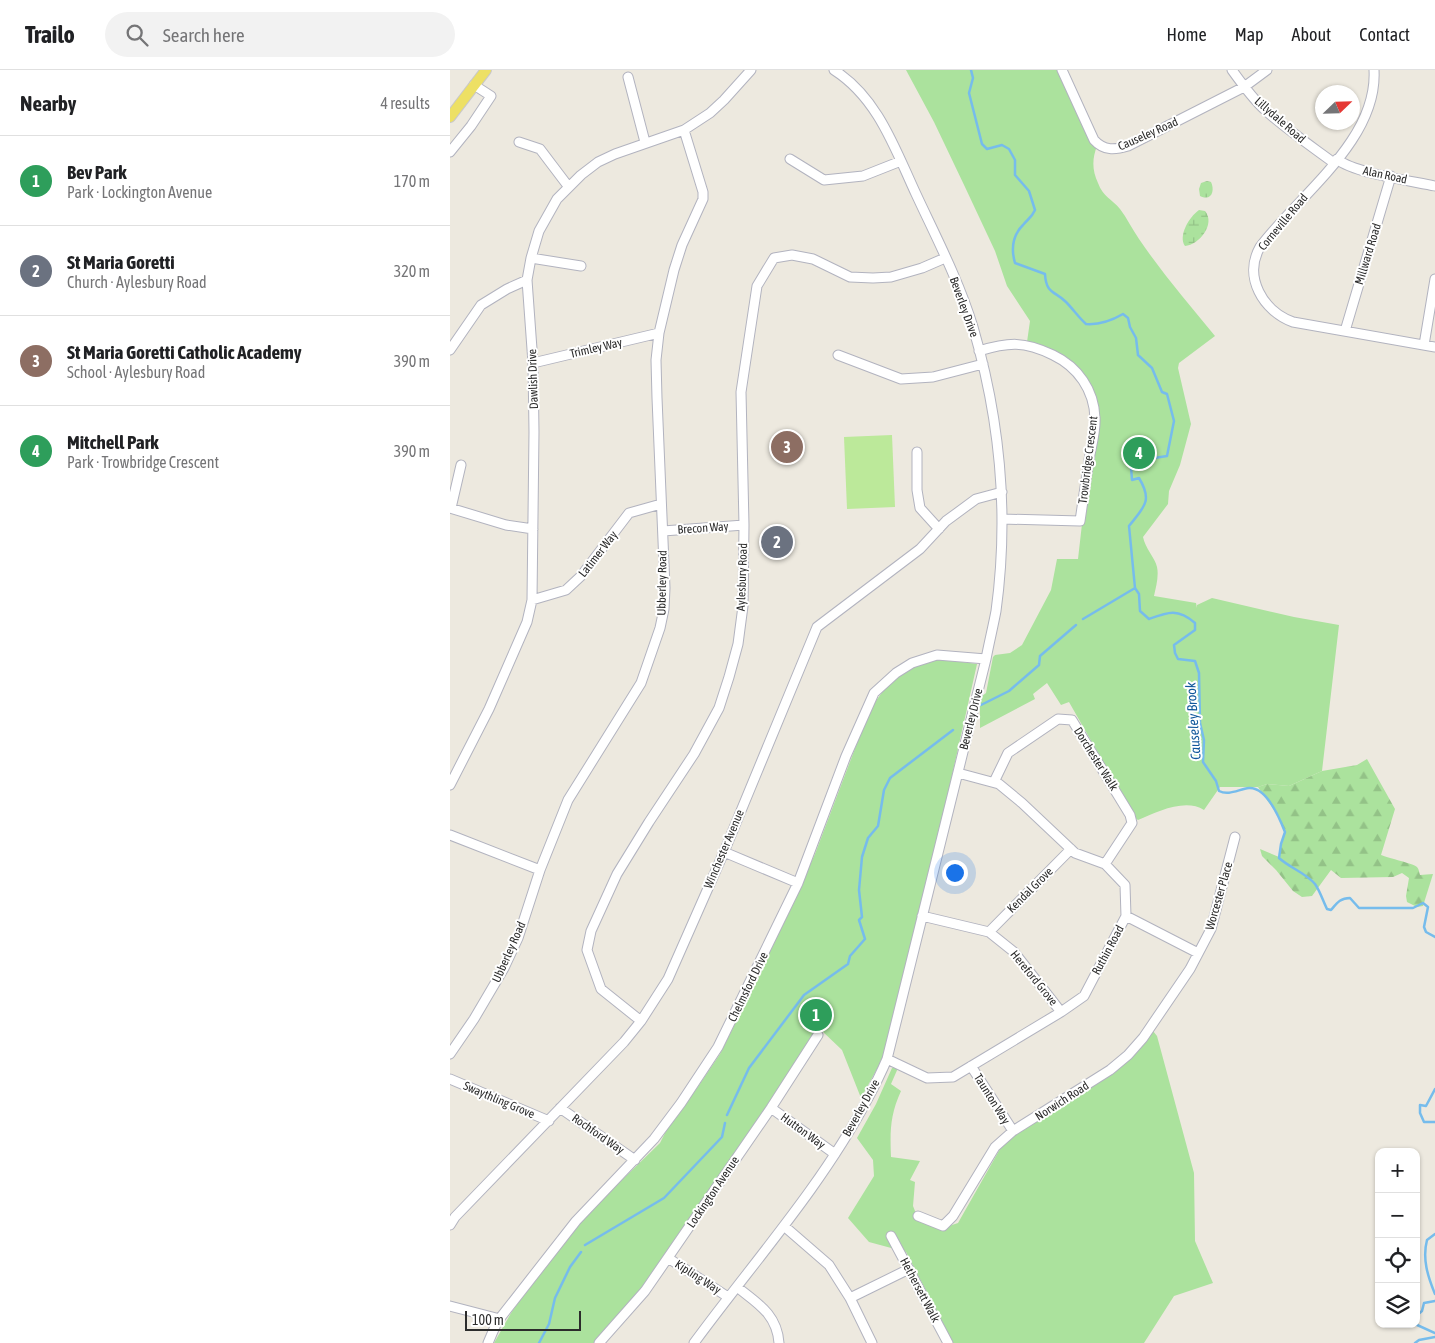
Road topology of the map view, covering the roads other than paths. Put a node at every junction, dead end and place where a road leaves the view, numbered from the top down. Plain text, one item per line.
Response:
1 (486, 70) edge
2 (751, 70) edge
3 (834, 70) edge
4 (1062, 70) edge
5 (1232, 70) edge
6 (1267, 70) edge
7 (1374, 70) edge
8 (628, 77) dead end
9 (474, 85) junction
10 (1244, 87) junction
11 (450, 117) edge
12 (684, 130) junction
13 (520, 142) dead end
14 (646, 142) junction
15 (450, 152) edge
16 (790, 159) dead end
17 (901, 160) junction
18 (1335, 161) junction
19 (1391, 176) junction
20 (568, 186) junction
21 (1435, 186) edge
22 (531, 258) junction
23 (946, 258) junction
24 (581, 266) dead end
25 (1435, 279) edge
26 (527, 280) junction
27 (1345, 332) junction
28 (659, 333) junction
29 (1424, 345) junction
30 (1435, 346) edge
31 (450, 350) edge
32 (979, 351) junction
33 (838, 356) dead end
34 (532, 362) junction
35 (983, 364) junction
36 (917, 452) dead end
37 (461, 465) dead end
38 (1002, 492) junction
39 (660, 504) junction
40 (450, 508) edge
41 (1002, 519) junction
42 (744, 525) junction
43 (533, 529) junction
44 (939, 529) junction
45 (662, 531) junction
46 (532, 600) junction
47 (986, 659) junction
48 (958, 773) junction
49 (994, 782) junction
50 (450, 785) edge
51 (450, 835) edge
52 (1236, 837) dead end
53 (1072, 849) junction
54 (724, 852) junction
55 (1105, 864) junction
56 (540, 870) junction
57 (798, 883) junction
58 (922, 916) junction
59 (1126, 916) junction
60 (989, 932) junction
61 (1198, 954) junction
62 (1061, 1012) junction
63 (641, 1021) junction
64 (818, 1035) dead end
65 (450, 1054) edge
66 (887, 1059) junction
67 (971, 1066) junction
68 (450, 1079) edge
69 (560, 1108) junction
70 (771, 1108) junction
71 (549, 1121) junction
72 (1012, 1131) junction
73 (835, 1154) junction
74 (635, 1160) junction
75 (918, 1216) dead end
76 (450, 1225) edge
77 (784, 1226) junction
78 (891, 1236) dead end
79 (668, 1258) junction
80 (909, 1268) junction
81 (737, 1287) junction
82 (728, 1297) junction
83 (850, 1298) junction
84 (450, 1306) edge
85 (500, 1319) junction
86 (488, 1343) edge
87 (599, 1343) edge
88 (694, 1343) edge
89 (779, 1343) edge
90 (872, 1343) edge
91 (948, 1343) edge

1 - 9 main road
2 - 12 street, Dawlish Drive
3 - 17 street, Beverley Drive
4 - 10 street, Causeley Road
5 - 10 street, Lillydale Road
6 - 10 street
7 - 18 street, Corneville Road
8 - 14 street
9 - 11 main road
9 - 15 street
10 - 18 street, Lillydale Road
12 - 14 street, Dawlish Drive
12 - 28 street, Ubberley Road
13 - 20 street
14 - 20 street, Dawlish Drive
16 - 17 street
17 - 23 street, Beverley Drive
18 - 19 street, Alan Road
18 - 27 street, Corneville Road
19 - 21 street, Alan Road
19 - 27 street, Millward Road
20 - 22 street, Dawlish Drive
22 - 24 street
22 - 26 street, Dawlish Drive
23 - 32 street, Beverley Drive
23 - 42 street, Aylesbury Road
25 - 29 street
26 - 31 street
26 - 34 street, Dawlish Drive
27 - 29 street, Corneville Road
28 - 34 street, Trimley Way
28 - 39 street, Ubberley Road
29 - 30 street, Corneville Road
32 - 35 street, Beverley Drive
32 - 41 street, Trowbridge Crescent
33 - 35 street
34 - 43 street, Dawlish Drive
35 - 38 street, Beverley Drive
36 - 44 street
37 - 40 street
38 - 41 street, Beverley Drive
38 - 44 street, Winchester Avenue
39 - 45 street, Ubberley Road
39 - 46 street, Latimer Way
40 - 43 street
41 - 47 street, Beverley Drive
42 - 45 street, Brecon Way
42 - 63 street, Aylesbury Road
43 - 46 street, Dawlish Drive
44 - 54 street, Winchester Avenue
45 - 56 street, Ubberley Road
46 - 50 street, Dawlish Drive
47 - 48 street, Beverley Drive
47 - 57 street, Chelmsford Drive
48 - 49 street, Ruthin Road
48 - 58 street, Beverley Drive
49 - 53 street, Ruthin Road
49 - 55 street, Dorchester Walk
51 - 56 street
52 - 61 street, Worcester Place
53 - 55 street, Ruthin Road
53 - 60 street, Kendal Grove
54 - 57 street
54 - 63 street, Winchester Avenue
55 - 59 street, Ruthin Road
56 - 65 street, Ubberley Road
57 - 74 street, Chelmsford Drive
58 - 60 street, Hereford Grove
58 - 66 street, Beverley Drive
59 - 61 street
59 - 62 street, Ruthin Road
60 - 62 street, Hereford Grove
61 - 72 street, Norwich Road
62 - 67 street, Ruthin Road
63 - 69 street, Winchester Avenue
64 - 70 street, Lockington Avenue
66 - 67 street, Ruthin Road
66 - 73 street, Beverley Drive
67 - 72 street, Taunton Way
68 - 71 street, Swaythling Grove
69 - 71 street, Winchester Avenue
69 - 74 street, Rochford Way
70 - 73 street, Hutton Way
70 - 79 street, Lockington Avenue
71 - 76 street, Winchester Avenue
72 - 75 street, Norwich Road
73 - 77 street, Beverley Drive
74 - 85 street, Chelmsford Drive
77 - 81 street, Beverley Drive
77 - 83 street
78 - 80 street, Hethersett Walk
79 - 82 street, Kipling Way
79 - 87 street, Lockington Avenue
80 - 83 street
80 - 91 street, Hethersett Walk
81 - 82 street, Beverley Drive
81 - 89 street
82 - 88 street, Beverley Drive
83 - 90 street
84 - 85 street
85 - 86 street, Chelmsford Drive

